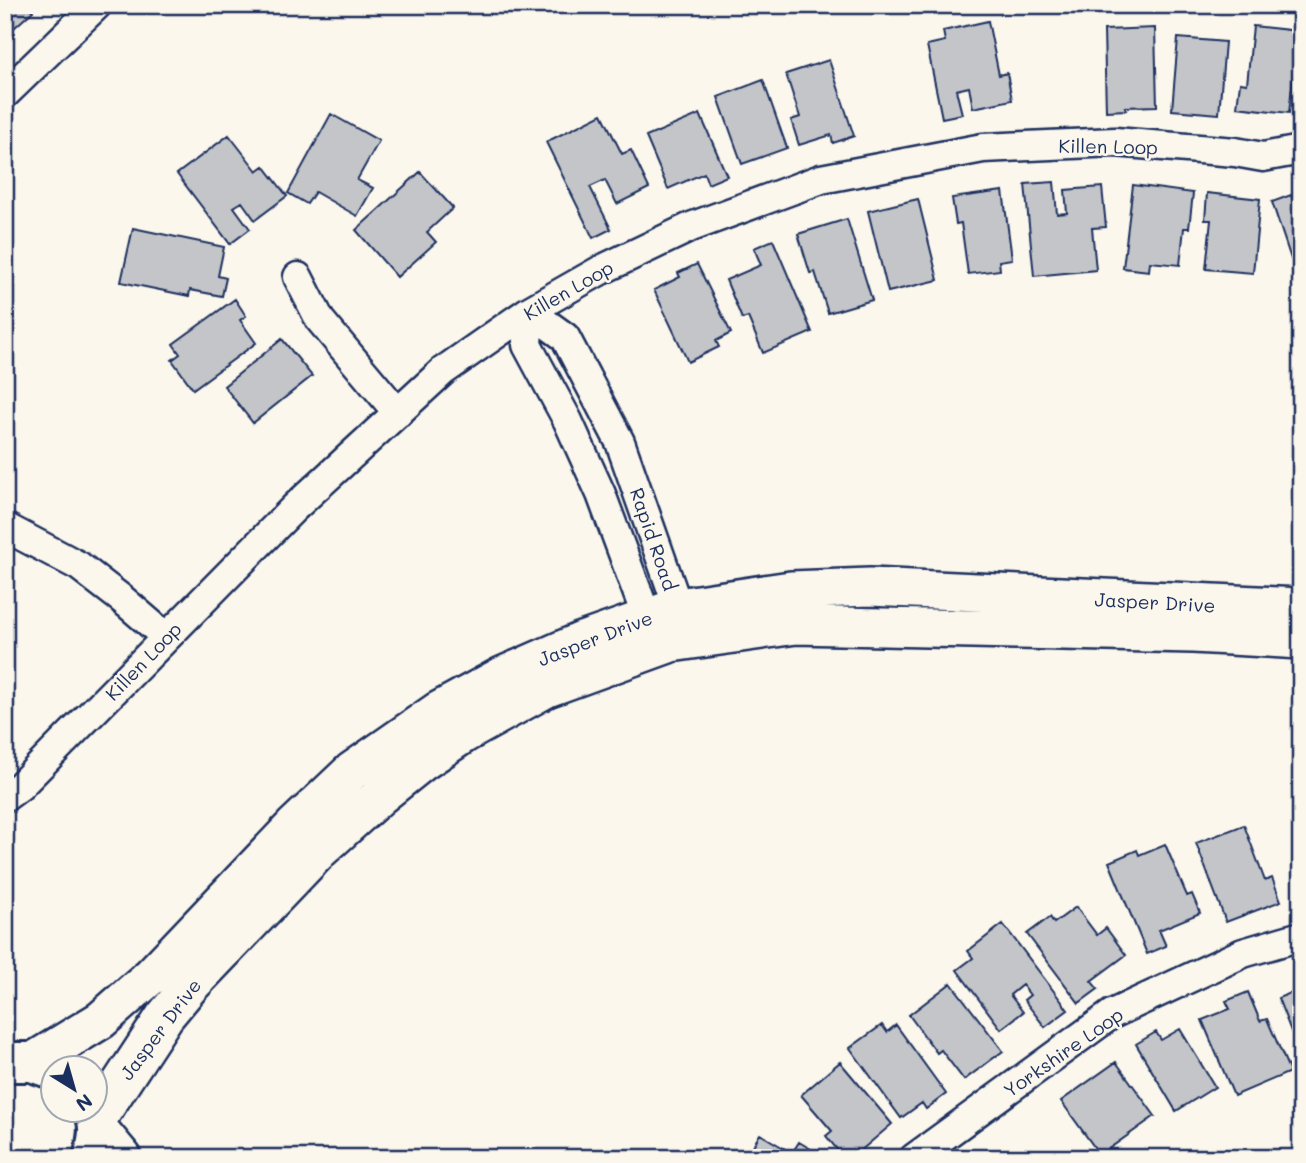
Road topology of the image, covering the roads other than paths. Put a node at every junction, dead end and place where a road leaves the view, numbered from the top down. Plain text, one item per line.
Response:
1 (97, 5) edge
2 (5, 94) edge
3 (1301, 150) edge
4 (298, 277) dead end
5 (529, 311) junction
6 (398, 413) junction
7 (5, 527) edge
8 (1301, 607) edge
9 (665, 623) junction
10 (166, 637) junction
11 (1301, 640) edge
12 (5, 797) edge
13 (1301, 936) edge
14 (30, 1064) edge
15 (95, 1128) edge
16 (123, 1158) edge
17 (914, 1158) edge

1 - 2 street
3 - 5 street, Killen Loop
4 - 6 street
5 - 6 street, Killen Loop
5 - 9 street, Rapid Road
5 - 9 street, Rapid Road
6 - 10 street, Killen Loop
7 - 10 street
8 - 9 street, Jasper Drive
9 - 11 street, Jasper Drive
9 - 14 street, Jasper Drive
9 - 15 street, Jasper Drive
10 - 12 street, Killen Loop
13 - 17 street, Yorkshire Loop
15 - 16 street

